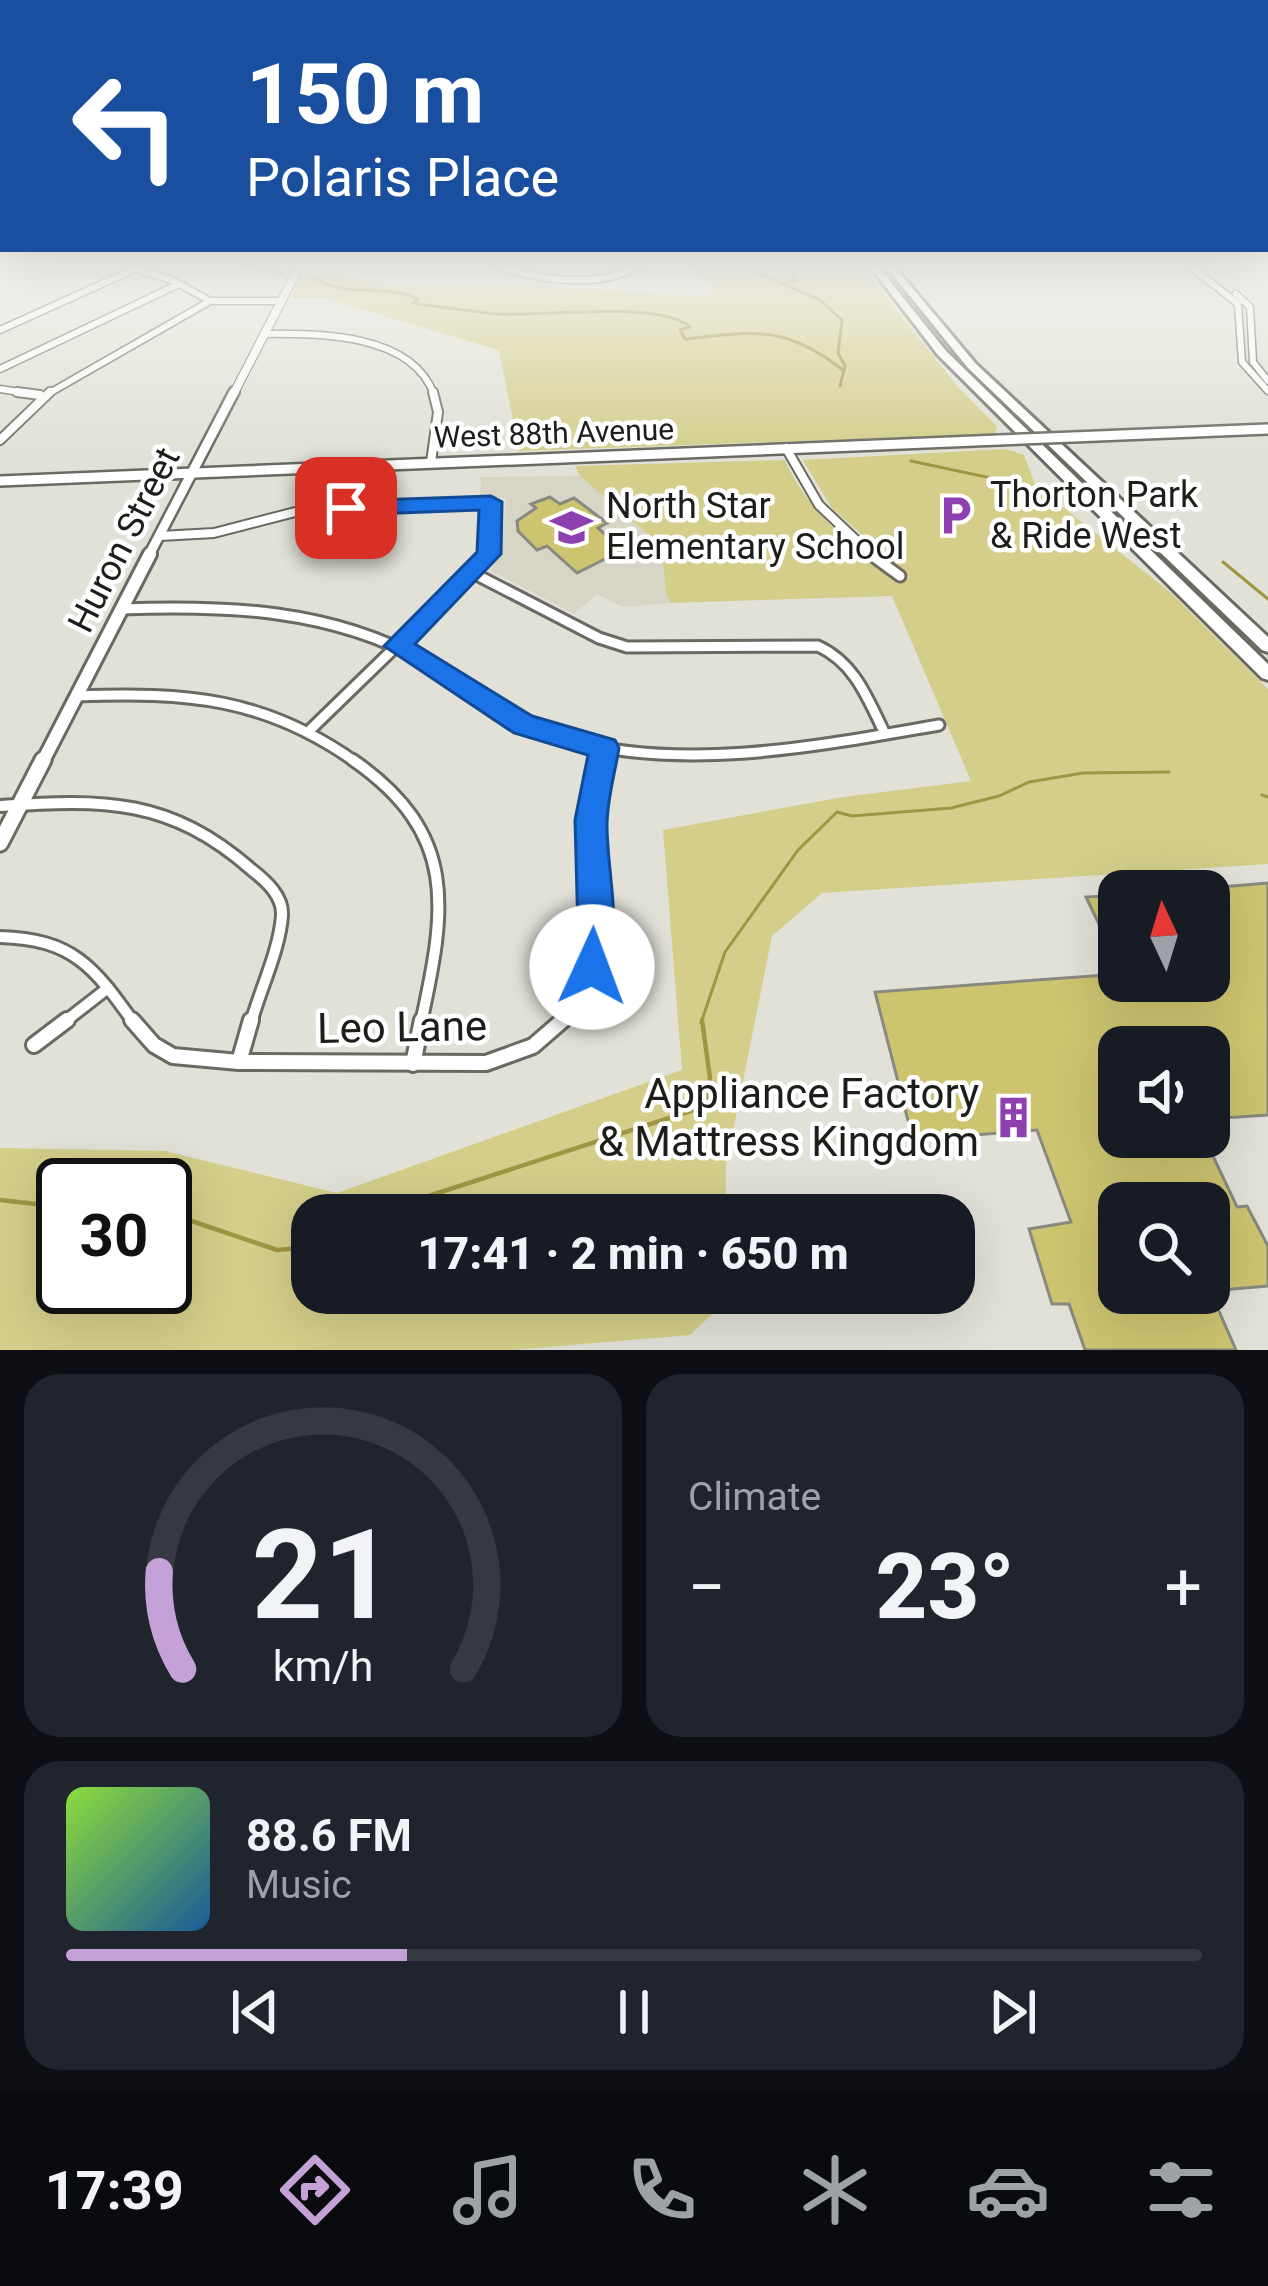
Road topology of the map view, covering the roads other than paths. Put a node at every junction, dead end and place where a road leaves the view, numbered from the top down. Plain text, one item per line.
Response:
1 (86, 328) edge
2 (161, 328) edge
3 (267, 328) edge
4 (924, 328) edge
5 (938, 328) edge
6 (1240, 328) edge
7 (1251, 328) edge
8 (264, 334) junction
9 (0, 369) edge
10 (1268, 382) edge
11 (0, 389) edge
12 (1268, 391) edge
13 (40, 395) junction
14 (1268, 429) edge
15 (0, 440) edge
16 (1043, 440) junction
17 (786, 448) junction
18 (430, 462) junction
19 (193, 473) junction
20 (0, 482) edge
21 (384, 507) junction
22 (160, 536) junction
23 (376, 543) dead end
24 (473, 573) junction
25 (900, 576) dead end
26 (122, 609) junction
27 (843, 639) dead end
28 (397, 646) junction
29 (1268, 646) edge
30 (832, 649) junction
31 (1268, 656) edge
32 (1268, 674) edge
33 (77, 696) junction
34 (939, 724) dead end
35 (311, 729) junction
36 (885, 734) junction
37 (604, 748) junction
38 (20, 804) junction
39 (0, 806) edge
40 (0, 843) edge
41 (0, 938) edge
42 (108, 988) junction
43 (34, 1045) dead end
44 (238, 1062) junction
45 (413, 1064) junction

1 - 9 street
2 - 13 street
3 - 8 main road, Huron Street
4 - 32 highway
5 - 16 highway
6 - 12 street
7 - 10 street
8 - 18 street
8 - 19 main road, Huron Street
11 - 13 street
13 - 15 street
14 - 16 main road, West 88th Avenue, bridge
16 - 17 main road, West 88th Avenue, bridge
16 - 29 highway
16 - 31 highway
17 - 18 main road, West 88th Avenue
17 - 25 street
18 - 19 main road, West 88th Avenue
19 - 20 main road, West 88th Avenue
19 - 22 main road, Huron Street
21 - 22 street
21 - 23 street
21 - 24 street
22 - 26 main road, Huron Street
24 - 28 street
24 - 30 street
26 - 28 street
26 - 33 main road, Huron Street
27 - 30 street
28 - 35 street
28 - 37 street
30 - 36 street
33 - 35 street
33 - 38 main road, Huron Street
34 - 36 street
35 - 45 street
36 - 37 street
37 - 45 street, Leo Lane
38 - 39 street
38 - 40 main road, Huron Street
38 - 44 street
41 - 42 street, Leo Lane
42 - 43 street
42 - 44 street, Leo Lane
44 - 45 street, Leo Lane

